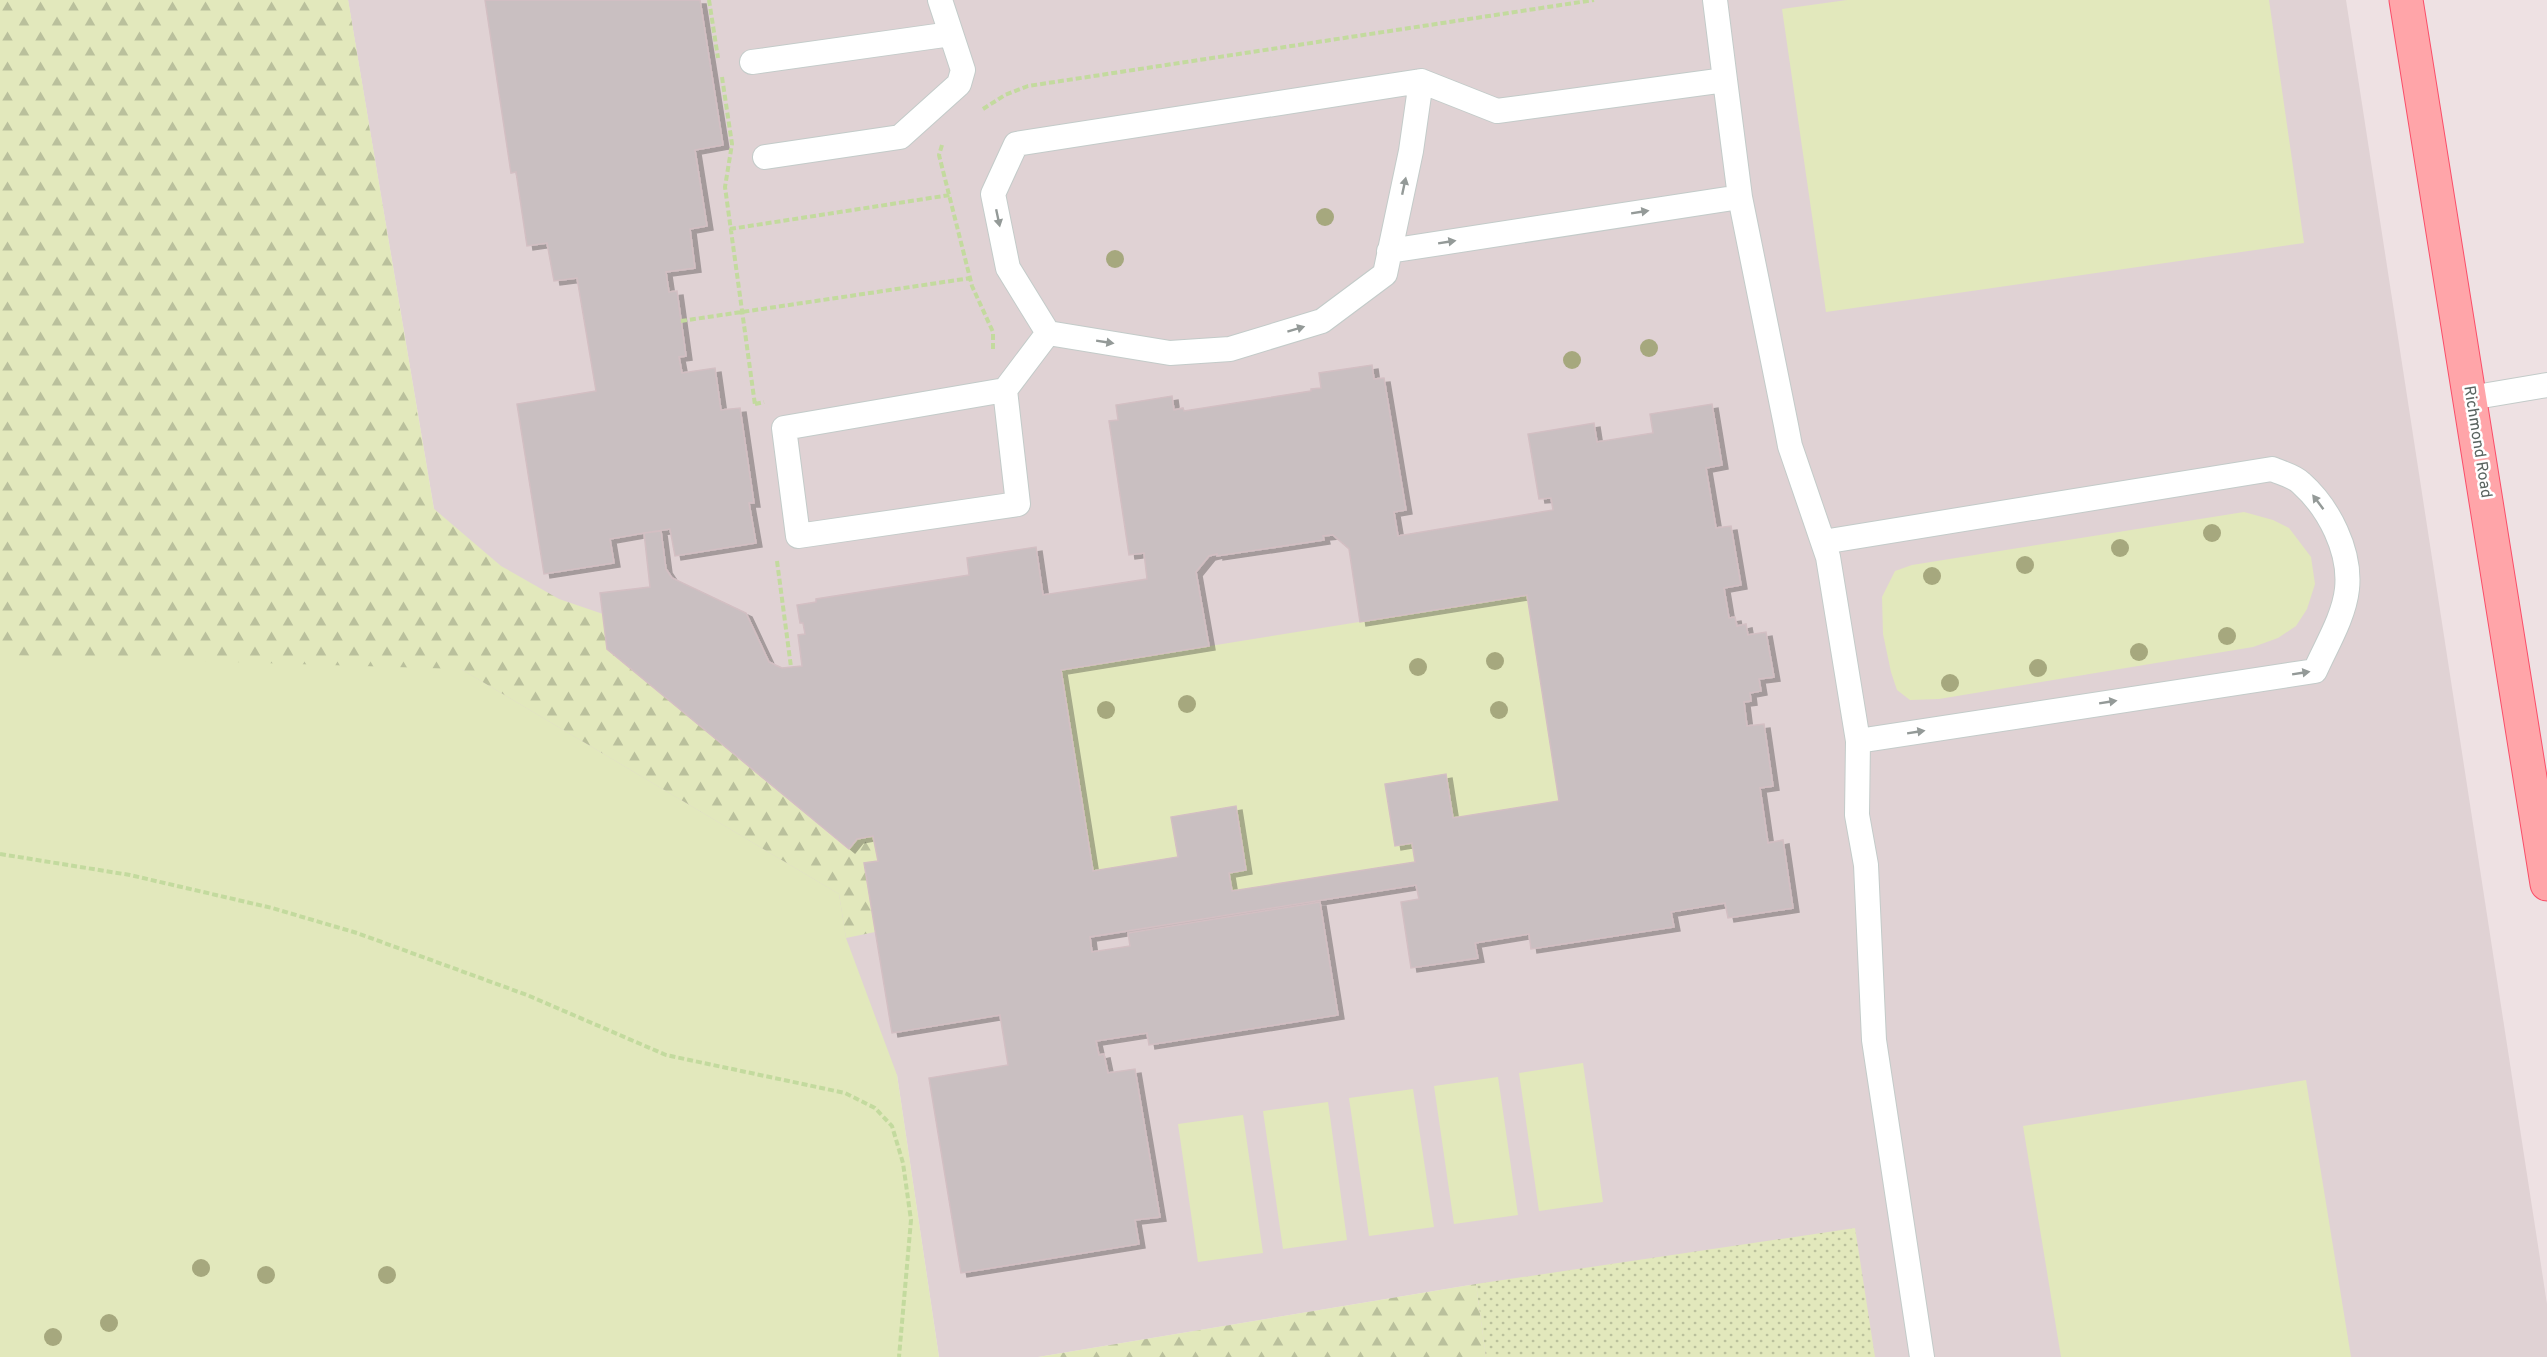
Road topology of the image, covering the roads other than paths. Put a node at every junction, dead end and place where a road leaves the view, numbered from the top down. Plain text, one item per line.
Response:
1 (940, 0) edge
2 (1715, 0) edge
3 (2406, 0) edge
4 (951, 34) junction
5 (752, 62) dead end
6 (1725, 80) junction
7 (1421, 81) junction
8 (765, 157) dead end
9 (1740, 197) junction
10 (1389, 251) junction
11 (1048, 333) junction
12 (2547, 385) edge
13 (1005, 390) junction
14 (2470, 398) junction
15 (1823, 542) junction
16 (1858, 741) junction
17 (2547, 884) edge
18 (1922, 1357) edge

1 - 4 lane
2 - 6 lane
3 - 14 main road, Richmond Road
4 - 5 lane
4 - 8 lane
6 - 7 lane
6 - 9 lane
10 -> 7 lane
7 -> 11 lane
10 -> 9 lane
9 - 15 lane
11 -> 10 lane
11 - 13 lane
12 - 14 lane
13 - 13 lane
14 - 17 main road, Richmond Road
15 - 16 lane
16 -> 15 lane
16 - 18 lane

